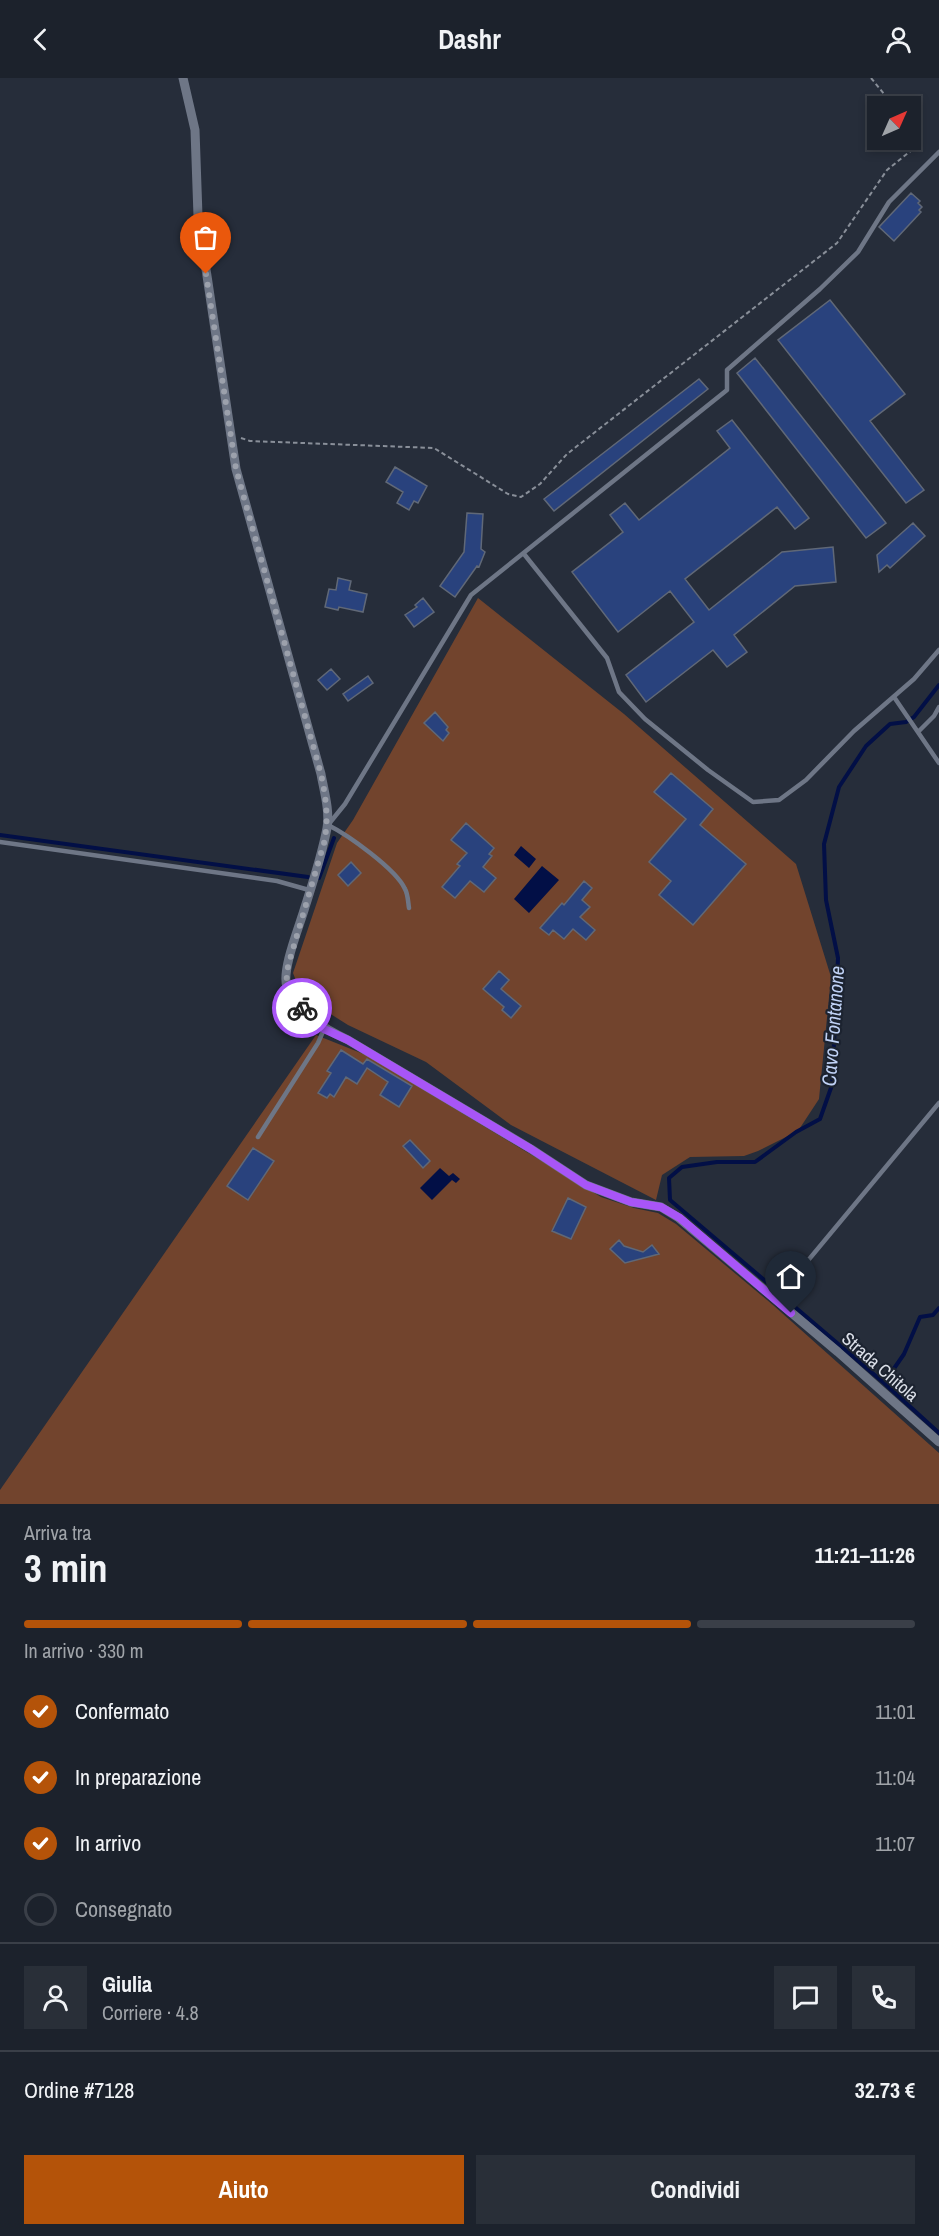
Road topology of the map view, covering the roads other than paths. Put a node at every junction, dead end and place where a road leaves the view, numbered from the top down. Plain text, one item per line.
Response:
1 (183, 78) edge
2 (939, 152) edge
3 (524, 554) junction
4 (939, 650) edge
5 (894, 697) junction
6 (939, 707) edge
7 (918, 732) junction
8 (939, 763) edge
9 (328, 825) junction
10 (0, 842) edge
11 (309, 890) junction
12 (409, 908) dead end
13 (324, 1029) junction
14 (939, 1103) edge
15 (258, 1137) dead end
16 (776, 1300) junction
17 (939, 1442) edge

1 - 9 street, Strada Chitola
2 - 3 lane
3 - 5 lane
3 - 9 lane
4 - 5 lane
5 - 7 lane
6 - 7 lane
7 - 8 lane
9 - 11 street, Strada Chitola
9 - 12 lane
10 - 11 lane
11 - 13 street, Strada Chitola
13 - 15 lane
13 - 16 street, Strada Chitola
14 - 16 lane
16 - 17 street, Strada Chitola

